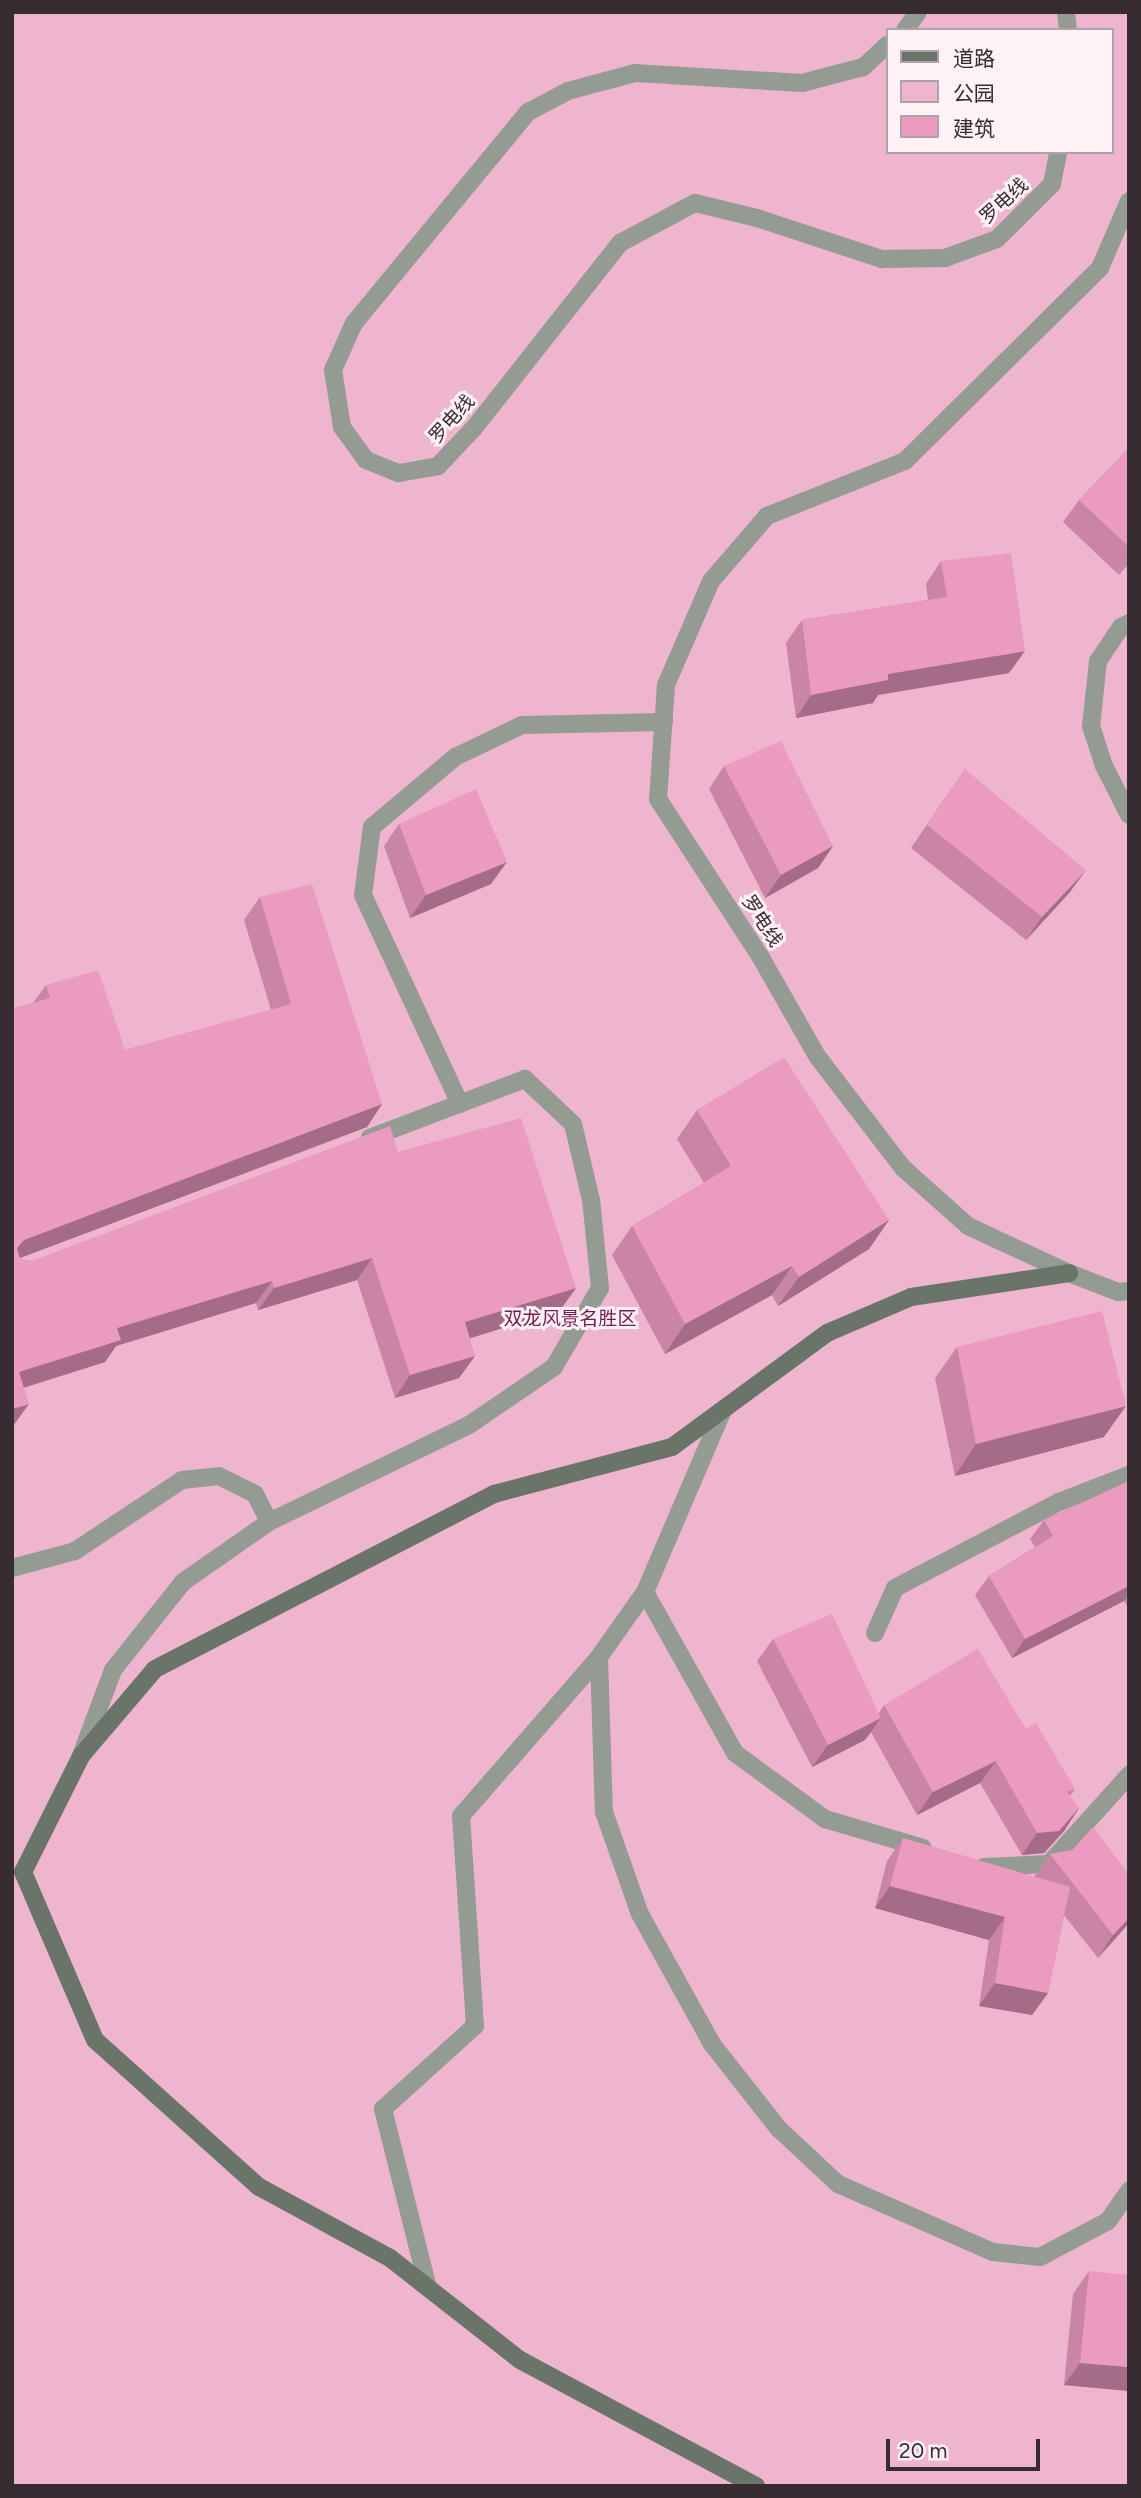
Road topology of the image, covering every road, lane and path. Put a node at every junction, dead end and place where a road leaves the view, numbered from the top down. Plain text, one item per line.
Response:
1 (918, 12) edge
2 (906, 28) edge
3 (886, 46) edge
4 (1058, 154) edge
5 (1129, 201) edge
6 (1129, 623) edge
7 (664, 722) junction
8 (1129, 815) edge
9 (460, 1104) junction
10 (357, 1143) edge
11 (1069, 1273) junction
12 (1129, 1291) edge
13 (723, 1410) junction
14 (1129, 1475) edge
15 (269, 1522) junction
16 (12, 1568) edge
17 (645, 1592) junction
18 (875, 1633) dead end
19 (598, 1657) junction
20 (81, 1756) junction
21 (1129, 1775) edge
22 (942, 1854) edge
23 (966, 1862) edge
24 (1129, 2191) edge
25 (428, 2288) junction
26 (756, 2486) edge

1 - 2 street
3 - 4 street, 罗电线
5 - 7 street, 罗电线
6 - 8 street
7 - 9 street
7 - 11 street, 罗电线
9 - 10 street
9 - 15 street
11 - 12 street, 罗电线
11 - 13 main road
13 - 17 street
13 - 20 main road
14 - 18 street
15 - 16 street
15 - 20 street
17 - 19 street
17 - 22 street
19 - 24 street
19 - 25 street
20 - 25 main road
21 - 23 street
25 - 26 main road

